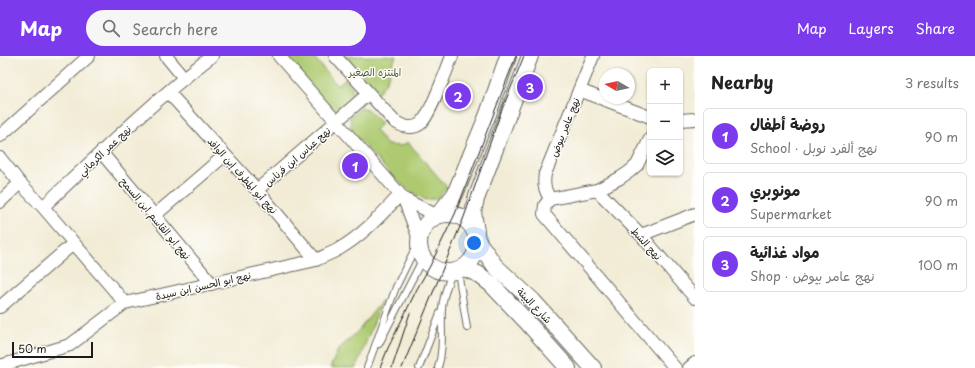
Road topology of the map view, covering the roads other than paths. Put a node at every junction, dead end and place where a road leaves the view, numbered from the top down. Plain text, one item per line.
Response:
1 (89, 56) edge
2 (166, 56) edge
3 (212, 56) edge
4 (279, 56) edge
5 (336, 56) edge
6 (452, 56) edge
7 (508, 56) edge
8 (530, 56) edge
9 (593, 56) edge
10 (184, 78) junction
11 (579, 90) junction
12 (168, 92) junction
13 (368, 94) junction
14 (647, 116) edge
15 (695, 119) edge
16 (683, 120) edge
17 (337, 121) junction
18 (0, 136) edge
19 (650, 140) edge
20 (101, 152) junction
21 (225, 155) junction
22 (0, 158) edge
23 (20, 183) junction
24 (258, 190) junction
25 (597, 190) junction
26 (402, 197) junction
27 (550, 199) junction
28 (0, 202) edge
29 (43, 207) junction
30 (695, 214) edge
31 (437, 215) junction
32 (154, 216) junction
33 (476, 236) junction
34 (641, 236) junction
35 (418, 240) junction
36 (74, 243) junction
37 (423, 258) junction
38 (316, 260) junction
39 (458, 270) junction
40 (212, 284) junction
41 (695, 298) edge
42 (125, 302) junction
43 (0, 307) edge
44 (442, 308) junction
45 (467, 328) dead end
46 (695, 363) edge
47 (0, 366) edge
48 (367, 368) edge
49 (419, 368) edge
50 (438, 368) edge
51 (568, 368) edge
52 (593, 368) edge
53 (675, 368) edge
54 (689, 368) edge

1 - 18 street
2 - 10 street
3 - 10 street, نهج عمر الكرماني
4 - 17 street
5 - 13 street
6 - 13 street
7 - 31 street
8 - 33 street
9 - 11 street, نهج عامر بيوض
10 - 12 street, نهج عمر الكرماني
11 - 14 street
11 - 27 street, نهج عامر بيوض
12 - 20 street, نهج عمر الكرماني
12 - 21 street, نهج أبو المطرف إبن الوافد
13 - 17 street, نهج عباس ابن فرناس
15 - 16 street
17 - 24 street, نهج عباس ابن فرناس
17 - 26 street
19 - 25 street
20 - 29 street, نهج عمر الكرماني
20 - 32 street, نهج ابو القاسم ابن السمح
21 - 24 street, نهج أبو المطرف إبن الوافد
21 - 32 street
22 - 23 street
23 - 28 street
23 - 29 street
24 - 38 street, نهج أبو المطرف إبن الوافد
25 - 27 street
25 - 34 street, نهج الشط
26 - 31 street
26 - 35 street
26 - 38 street, نهج ابو الحسن ابن سيدة
27 - 53 street
29 - 36 street
30 - 34 street
31 - 33 street
31 - 35 street
32 - 40 street, نهج ابو القاسم ابن السمح
33 - 39 street
33 - 52 street, شارع البيئة
34 - 41 street, نهج الشط
35 - 37 street
35 - 48 lane
36 - 42 street
36 - 43 street
37 - 39 street
37 - 48 lane
38 - 40 street, نهج ابو الحسن ابن سيدة
39 - 44 lane
39 - 45 lane
39 - 51 street, شارع البيئة
40 - 42 street, نهج ابو الحسن ابن سيدة
42 - 47 street, نهج ابو الحسن ابن سيدة
44 - 49 lane
44 - 50 lane
46 - 54 street

